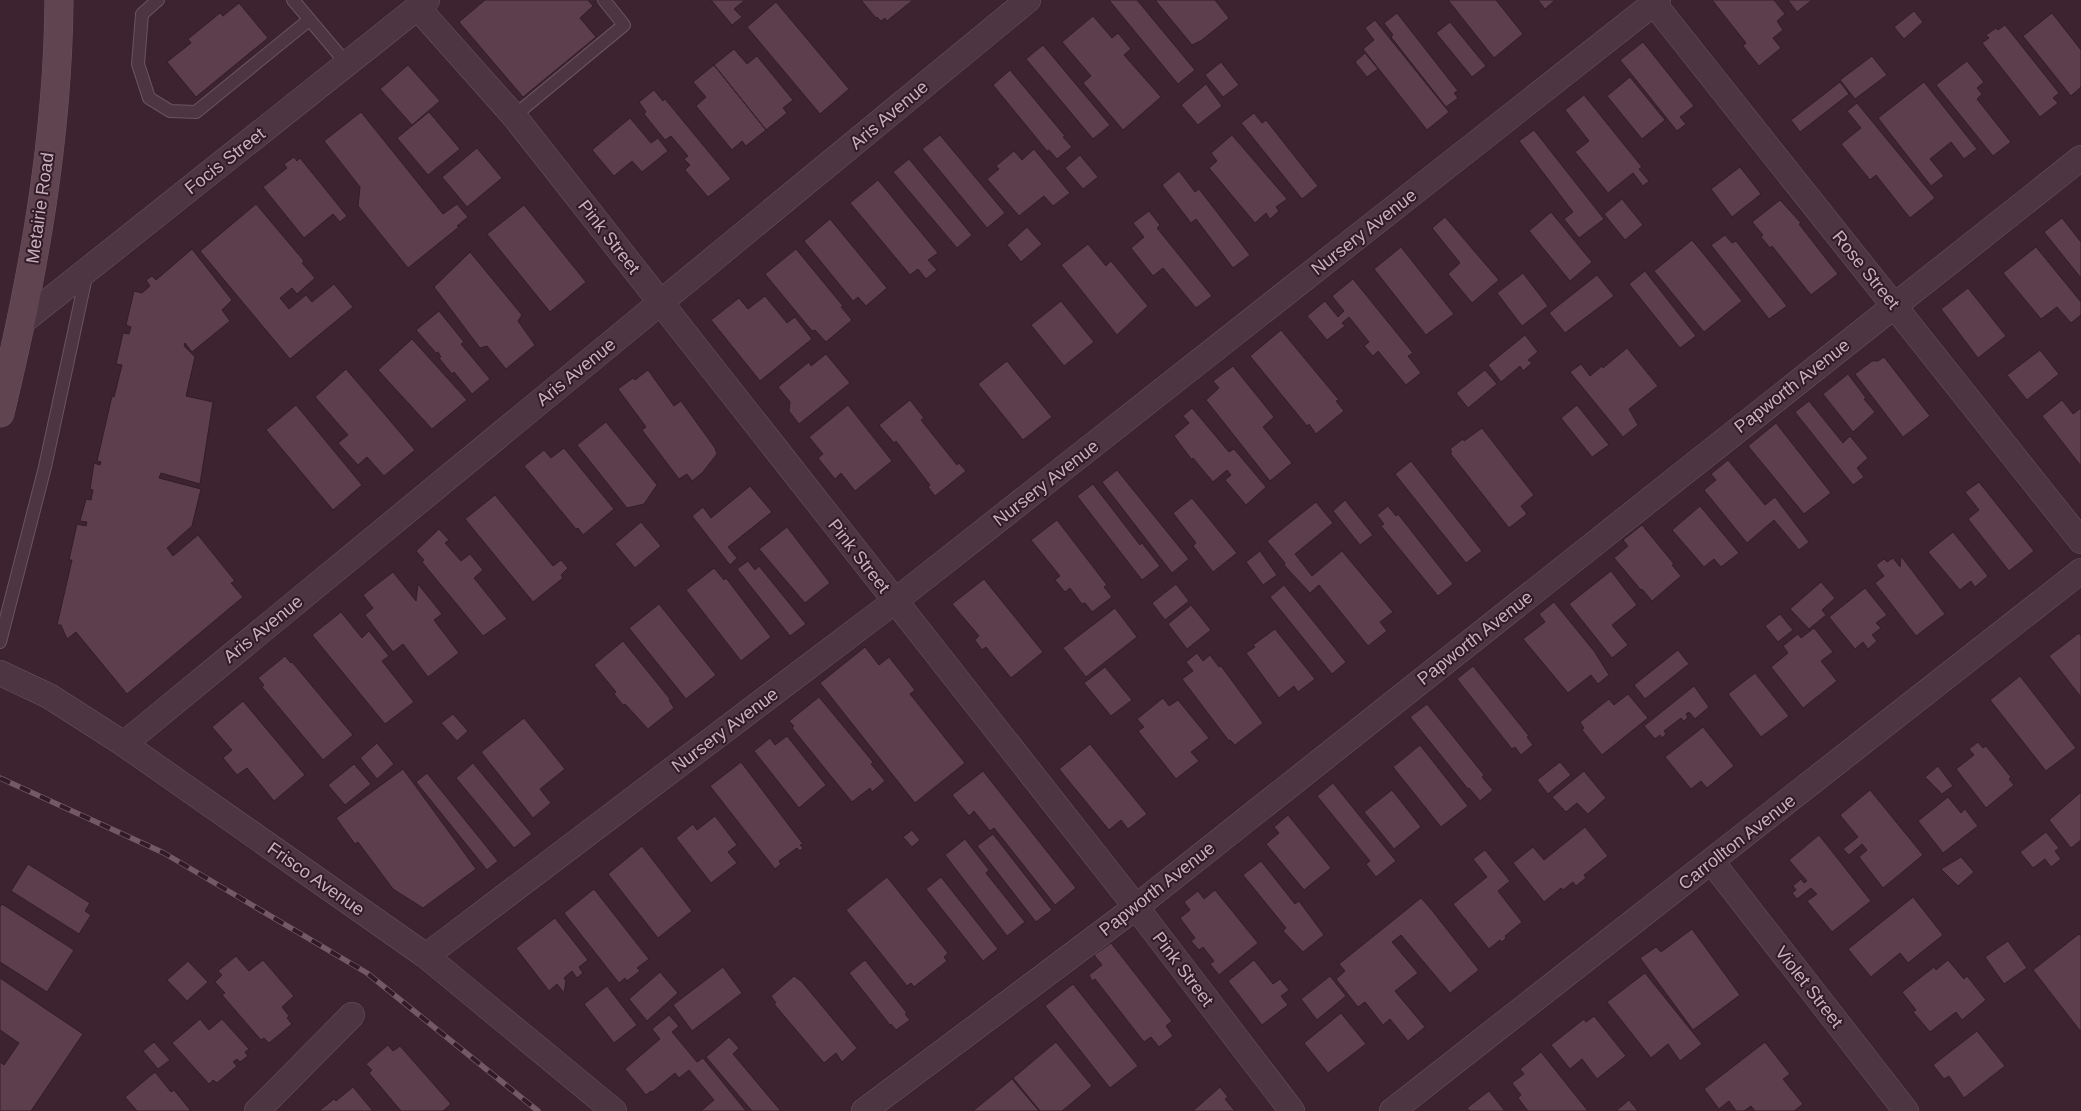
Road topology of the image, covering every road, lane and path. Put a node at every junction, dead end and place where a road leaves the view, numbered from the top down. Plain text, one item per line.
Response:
1 (59, 0) edge
2 (158, 0) edge
3 (293, 0) edge
4 (604, 0) edge
5 (1028, 0) edge
6 (1654, 1) edge
7 (423, 4) edge
8 (309, 20) junction
9 (347, 64) junction
10 (514, 116) junction
11 (2081, 158) edge
12 (88, 270) junction
13 (661, 303) junction
14 (1894, 305) junction
15 (22, 322) junction
16 (0, 413) edge
17 (2081, 541) edge
18 (2081, 571) edge
19 (895, 601) junction
20 (0, 642) edge
21 (0, 673) edge
22 (124, 744) junction
23 (1712, 862) junction
24 (1136, 907) junction
25 (426, 956) junction
26 (352, 1015) dead end
27 (256, 1111) edge
28 (614, 1111) edge
29 (864, 1111) edge
30 (1292, 1111) edge
31 (1392, 1111) edge
32 (1906, 1111) edge

1 - 15 main road, Metairie Road
2 - 8 lane
3 - 8 lane
4 - 10 lane
5 - 13 street, Aris Avenue
6 - 14 street, Rose Street
6 - 19 street, Nursery Avenue
7 - 9 street, Focis Street
7 - 10 street, Pink Street
8 - 9 lane
9 - 12 street, Focis Street
10 - 13 street, Pink Street
11 - 14 street, Papworth Avenue
12 - 15 street, Focis Street
12 - 20 lane
13 - 19 street, Pink Street
13 - 22 street, Aris Avenue
14 - 17 street, Rose Street
14 - 24 street, Papworth Avenue
15 - 16 main road, Metairie Road
18 - 23 street, Carrollton Avenue
19 - 24 street, Pink Street
19 - 25 street, Nursery Avenue
21 - 22 street, Frisco Avenue
22 - 25 street, Frisco Avenue
23 - 31 street, Carrollton Avenue
23 - 32 street, Violet Street
24 - 29 street, Papworth Avenue
24 - 30 street, Pink Street
25 - 28 street, Frisco Avenue
26 - 27 street

